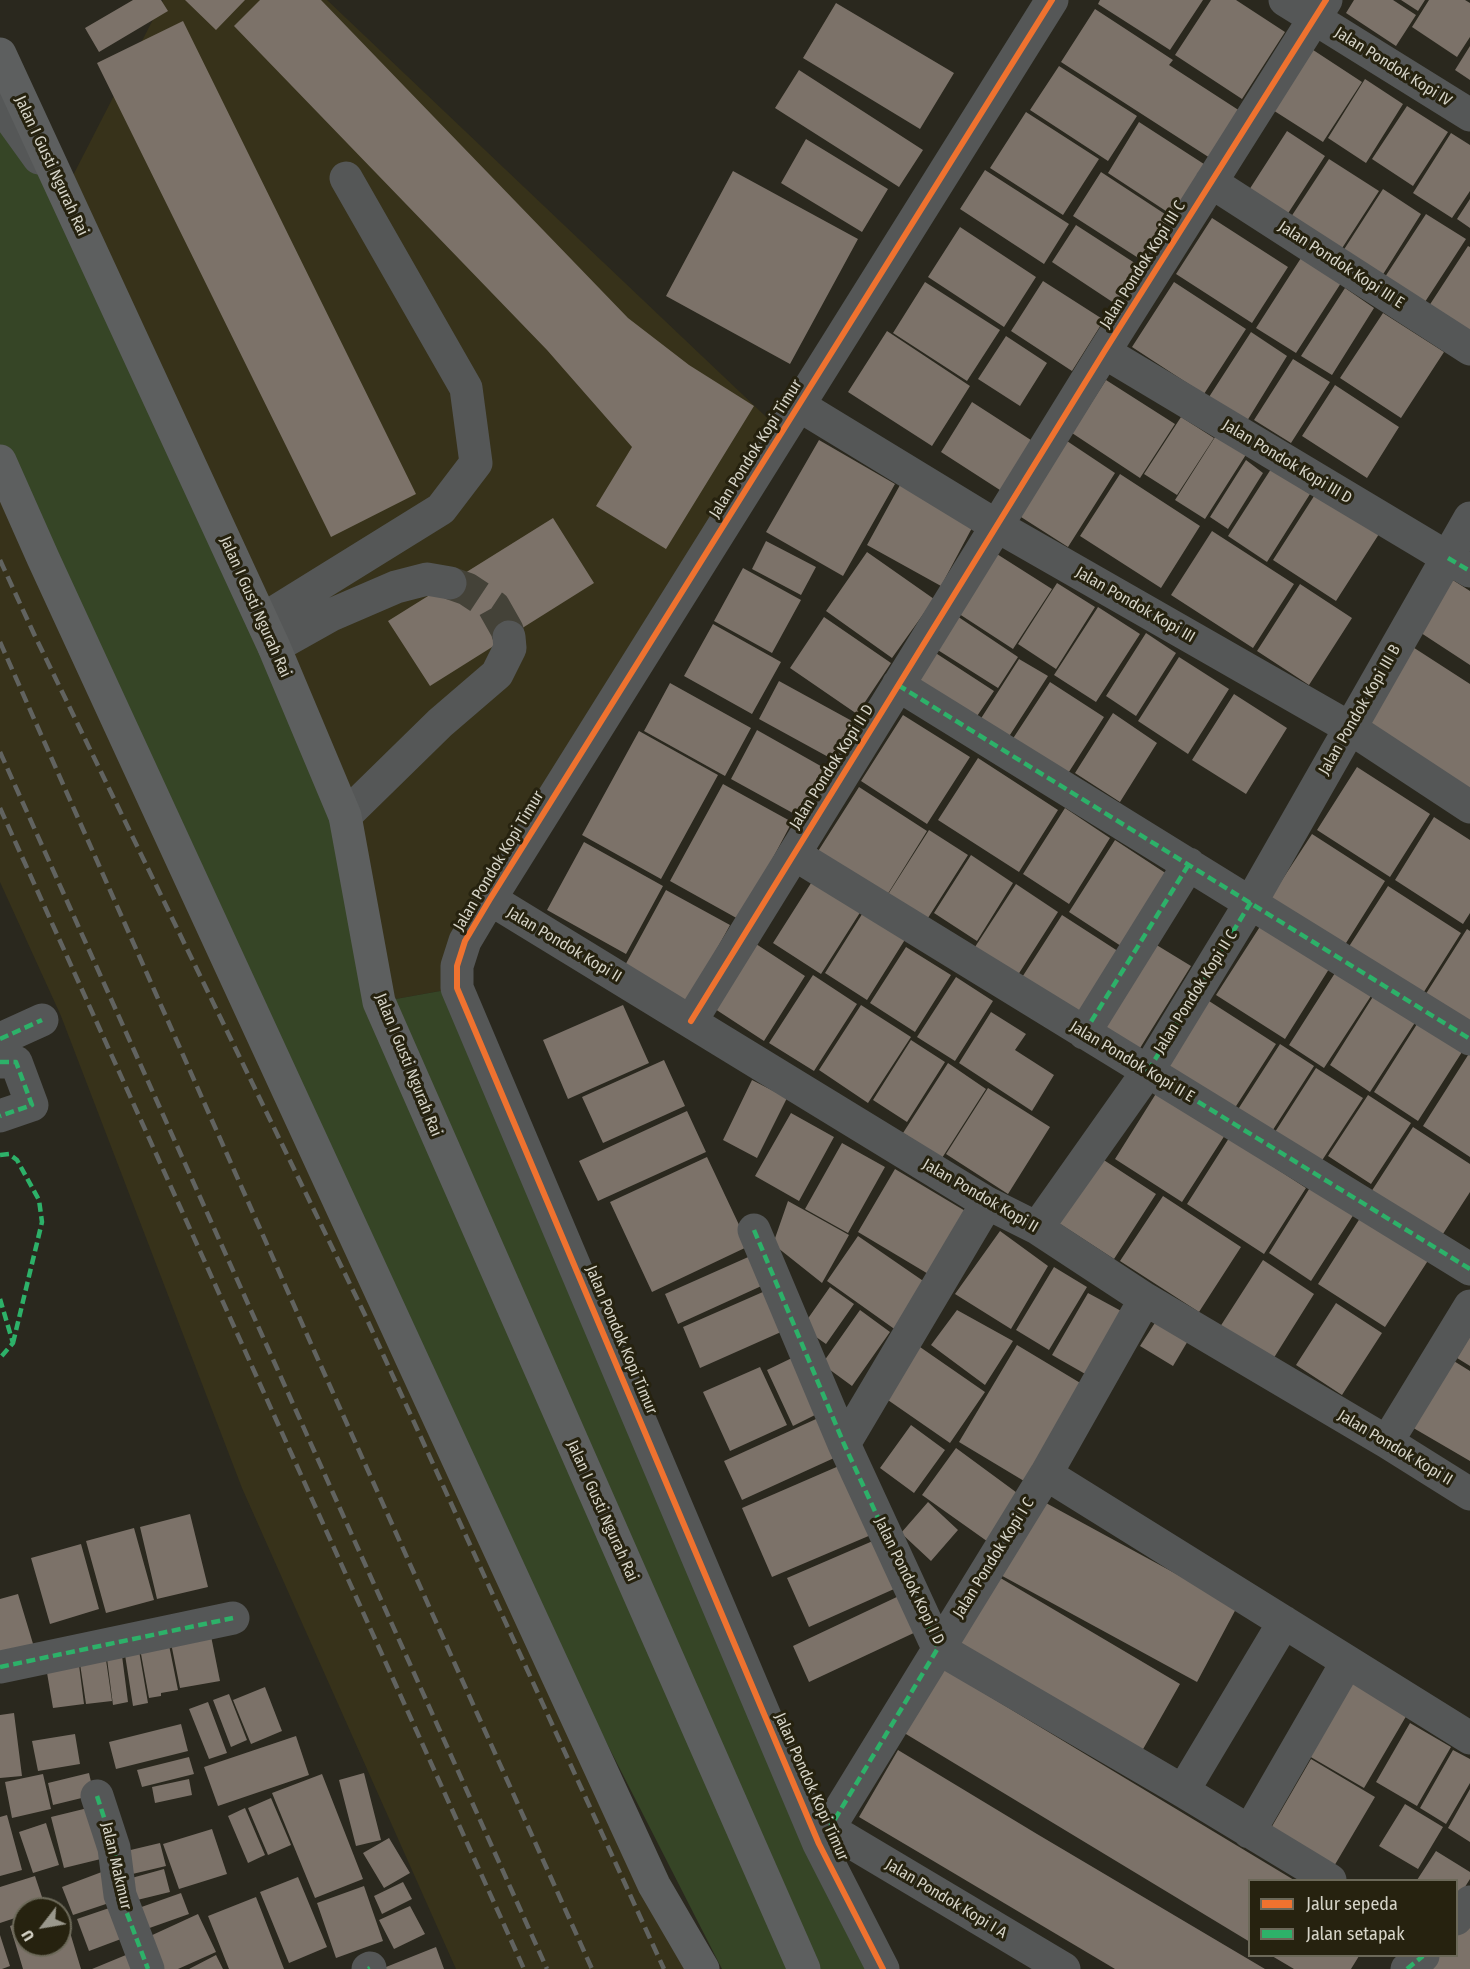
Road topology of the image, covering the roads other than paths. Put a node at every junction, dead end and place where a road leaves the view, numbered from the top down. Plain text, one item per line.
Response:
1 (1052, 0) edge
2 (1285, 0) edge
3 (1320, 9) edge
4 (0, 54) edge
5 (0, 104) edge
6 (1470, 115) edge
7 (346, 178) dead end
8 (1211, 182) junction
9 (64, 193) junction
10 (1470, 349) edge
11 (1104, 352) junction
12 (800, 405) junction
13 (0, 462) edge
14 (1470, 518) edge
15 (997, 526) junction
16 (1459, 565) edge
17 (450, 583) tunnel mouth
18 (268, 634) junction
19 (509, 637) tunnel mouth
20 (898, 685) junction
21 (1350, 728) junction
22 (1470, 807) edge
23 (345, 816) junction
24 (794, 854) junction
25 (1189, 864) junction
26 (490, 899) junction
27 (1251, 902) junction
28 (42, 1020) dead end
29 (691, 1021) junction
30 (1084, 1033) junction
31 (0, 1039) edge
32 (1470, 1039) edge
33 (0, 1062) edge
34 (1148, 1071) junction
35 (0, 1116) edge
36 (987, 1203) junction
37 (1037, 1228) junction
38 (754, 1230) dead end
39 (1470, 1269) edge
40 (1145, 1299) junction
41 (1470, 1306) edge
42 (1387, 1442) junction
43 (844, 1443) junction
44 (1046, 1474) junction
45 (1470, 1494) edge
46 (232, 1618) dead end
47 (1284, 1622) junction
48 (938, 1648) junction
49 (1347, 1662) junction
50 (0, 1667) edge
51 (1470, 1738) edge
52 (1183, 1791) junction
53 (97, 1796) dead end
54 (1249, 1832) junction
55 (824, 1836) junction
56 (1327, 1879) edge
57 (1470, 1902) edge
58 (1458, 1917) edge
59 (1422, 1957) edge
60 (148, 1969) edge
61 (703, 1969) edge
62 (804, 1969) edge
63 (883, 1969) edge
64 (1064, 1969) edge
65 (1407, 1969) edge

1 - 12 street, Jalan Pondok Kopi Timur
2 - 3 street, Jalan Pondok Kopi IV
3 - 6 street, Jalan Pondok Kopi IV
3 - 8 street, Jalan Pondok Kopi III C
4 - 9 main road, Jalan I Gusti Ngurah Rai
5 - 9 street
7 - 18 street
8 - 10 street, Jalan Pondok Kopi III E
8 - 11 street, Jalan Pondok Kopi III C
9 - 18 main road, Jalan I Gusti Ngurah Rai
11 - 15 street, Jalan Pondok Kopi III C
11 - 16 street, Jalan Pondok Kopi III D
12 - 15 street, Jalan Pondok Kopi III
12 - 26 street, Jalan Pondok Kopi Timur
13 - 61 main road
14 - 16 street, Jalan Pondok Kopi III B
15 - 20 street, Jalan Pondok Kopi II D
15 - 21 street, Jalan Pondok Kopi III
16 - 21 street, Jalan Pondok Kopi III B
17 - 18 street
18 - 23 main road, Jalan I Gusti Ngurah Rai
19 - 23 street
20 - 24 street, Jalan Pondok Kopi II D
20 - 25 street
21 - 22 street, Jalan Pondok Kopi III
21 - 27 street, Jalan Pondok Kopi III B
23 - 62 main road, Jalan I Gusti Ngurah Rai
24 - 29 street, Jalan Pondok Kopi II D
24 - 30 street, Jalan Pondok Kopi II E
25 - 27 street
25 - 30 street
26 - 29 street, Jalan Pondok Kopi II
26 - 55 street, Jalan Pondok Kopi Timur
27 - 32 street
27 - 34 street, Jalan Pondok Kopi II C
28 - 31 street
29 - 36 street, Jalan Pondok Kopi II
30 - 34 street, Jalan Pondok Kopi II E
33 - 35 street
34 - 37 street, Jalan Pondok Kopi II C
34 - 39 street, Jalan Pondok Kopi II E
36 - 37 street, Jalan Pondok Kopi II
36 - 43 street
37 - 40 street, Jalan Pondok Kopi II
38 - 43 street, Jalan Pondok Kopi I D
40 - 42 street, Jalan Pondok Kopi II
40 - 44 street, Jalan Pondok Kopi I C
41 - 42 street
42 - 45 street, Jalan Pondok Kopi II
43 - 48 street, Jalan Pondok Kopi I D
44 - 47 street
44 - 48 street, Jalan Pondok Kopi I C
46 - 50 street
47 - 49 street
47 - 52 street
48 - 52 street, Jalan Pondok Kopi I D
48 - 55 street, Jalan Pondok Kopi I C
49 - 51 street
49 - 54 street
52 - 54 street, Jalan Pondok Kopi I D
53 - 60 street, Jalan Makmur
54 - 56 street, Jalan Pondok Kopi I D
55 - 63 street, Jalan Pondok Kopi Timur
55 - 64 street, Jalan Pondok Kopi I A
57 - 58 street
59 - 65 street

